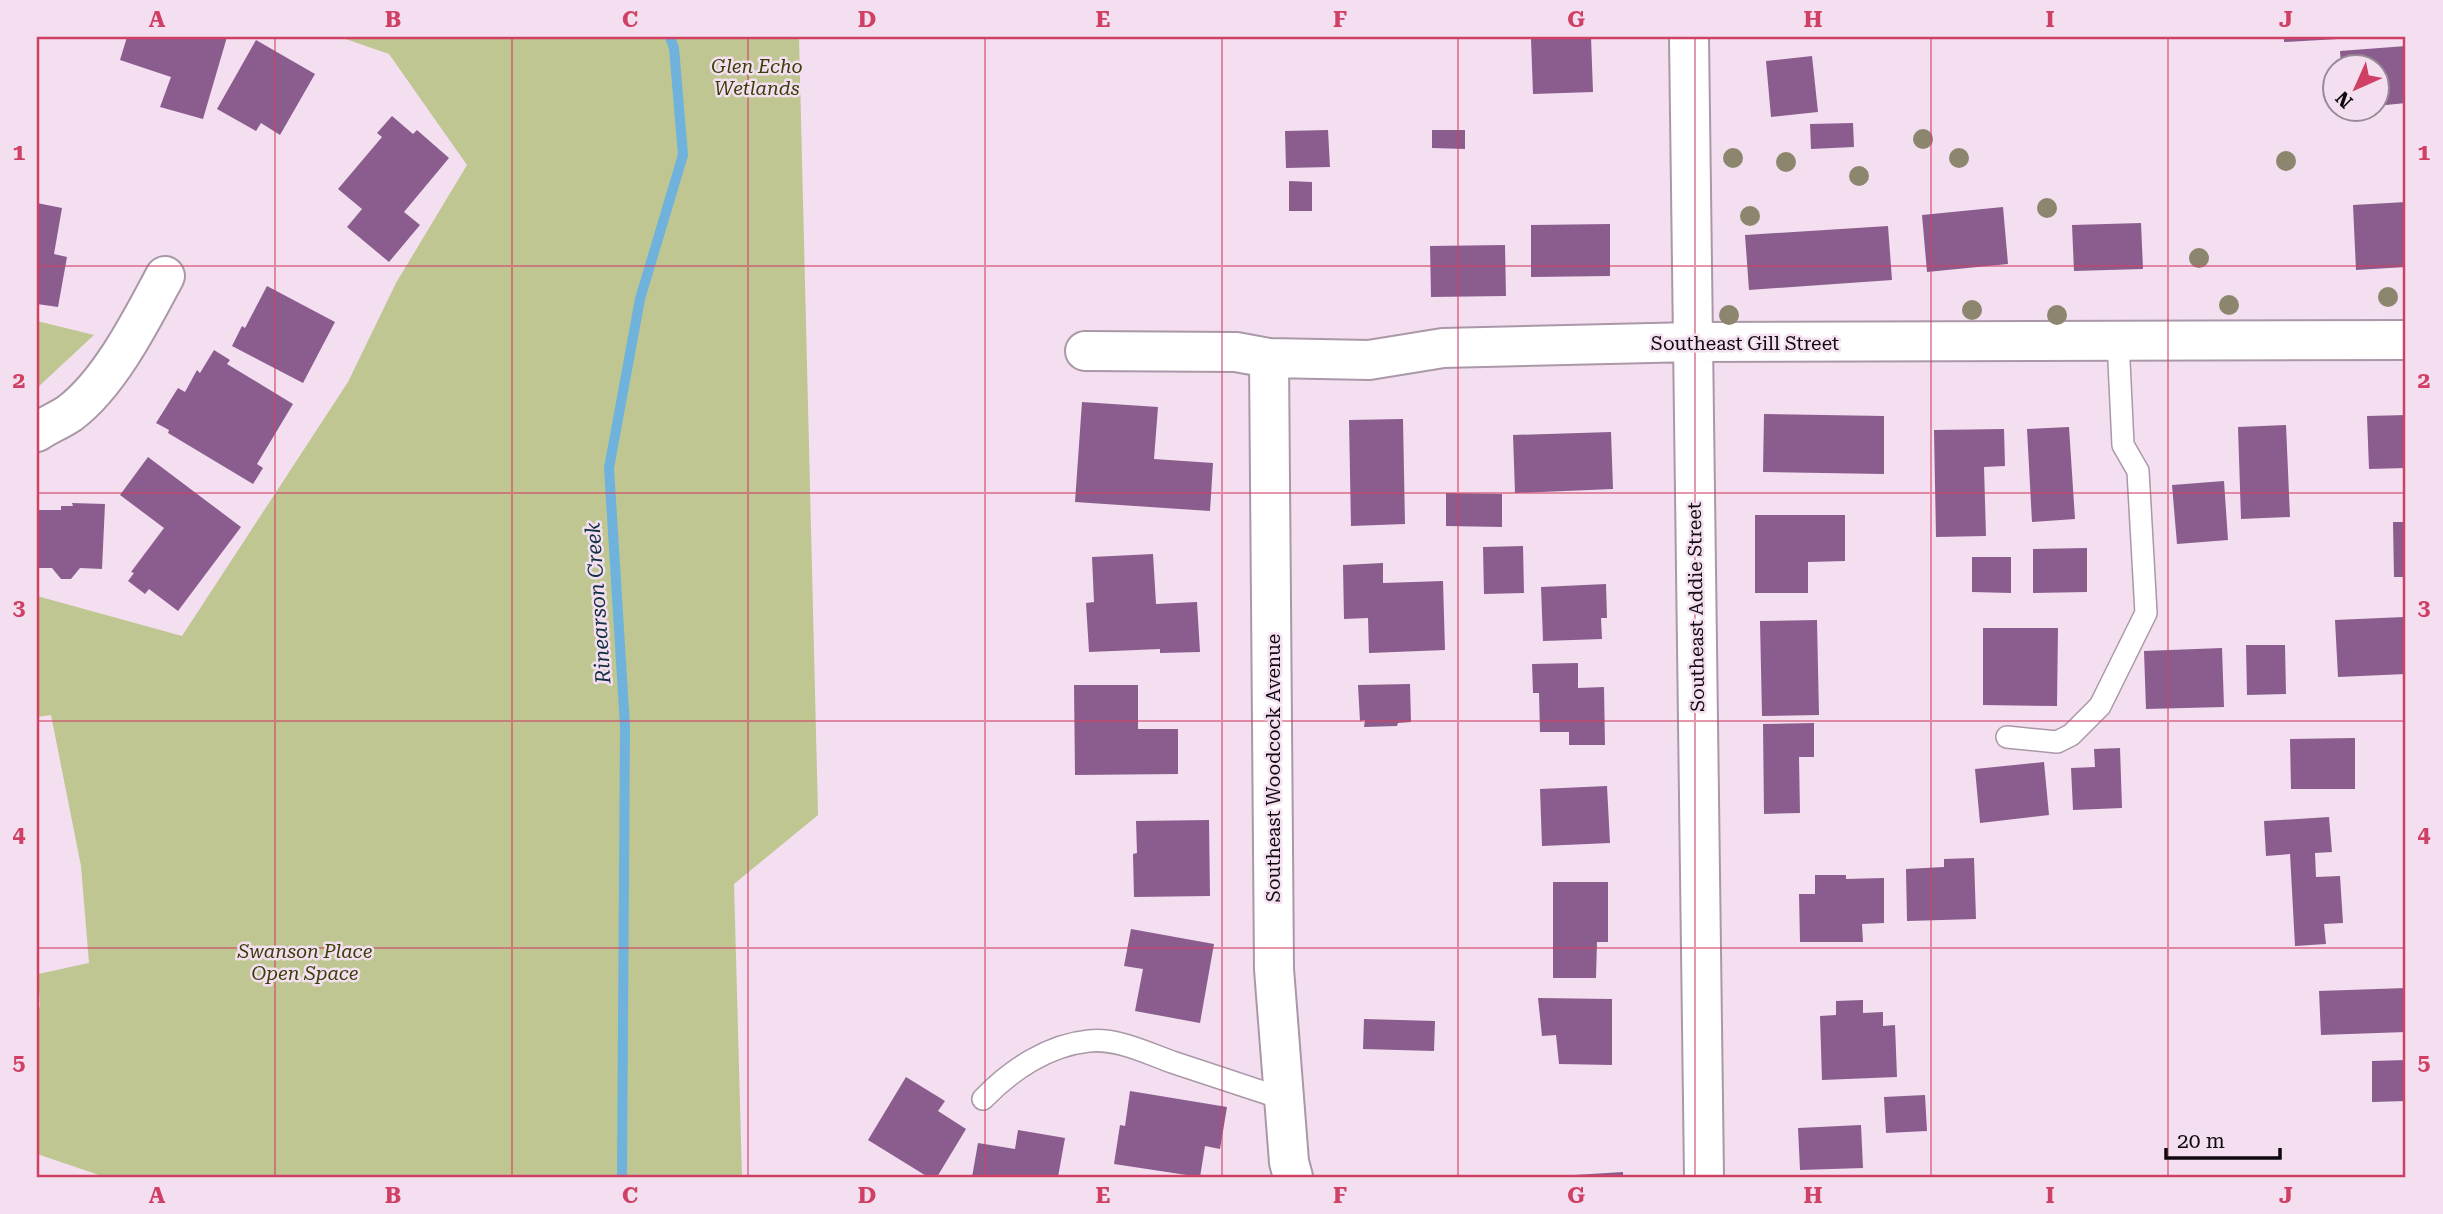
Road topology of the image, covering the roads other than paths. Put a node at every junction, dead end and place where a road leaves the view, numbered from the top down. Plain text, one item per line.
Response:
1 (1689, 37) edge
2 (165, 275) dead end
3 (2406, 340) edge
4 (2118, 341) junction
5 (1692, 342) junction
6 (1085, 351) dead end
7 (1269, 358) junction
8 (37, 432) edge
9 (2007, 737) dead end
10 (983, 1099) dead end
11 (1284, 1099) junction
12 (1293, 1177) edge
13 (1704, 1177) edge

1 - 5 street, Southeast Addie Street
2 - 8 street
3 - 4 street, Southeast Gill Street
4 - 5 street, Southeast Gill Street
4 - 9 lane
5 - 7 street, Southeast Gill Street
5 - 13 street, Southeast Addie Street
6 - 7 street, Southeast Gill Street
7 - 11 street, Southeast Woodcock Avenue
10 - 11 lane
11 - 12 street, Southeast Woodcock Avenue

